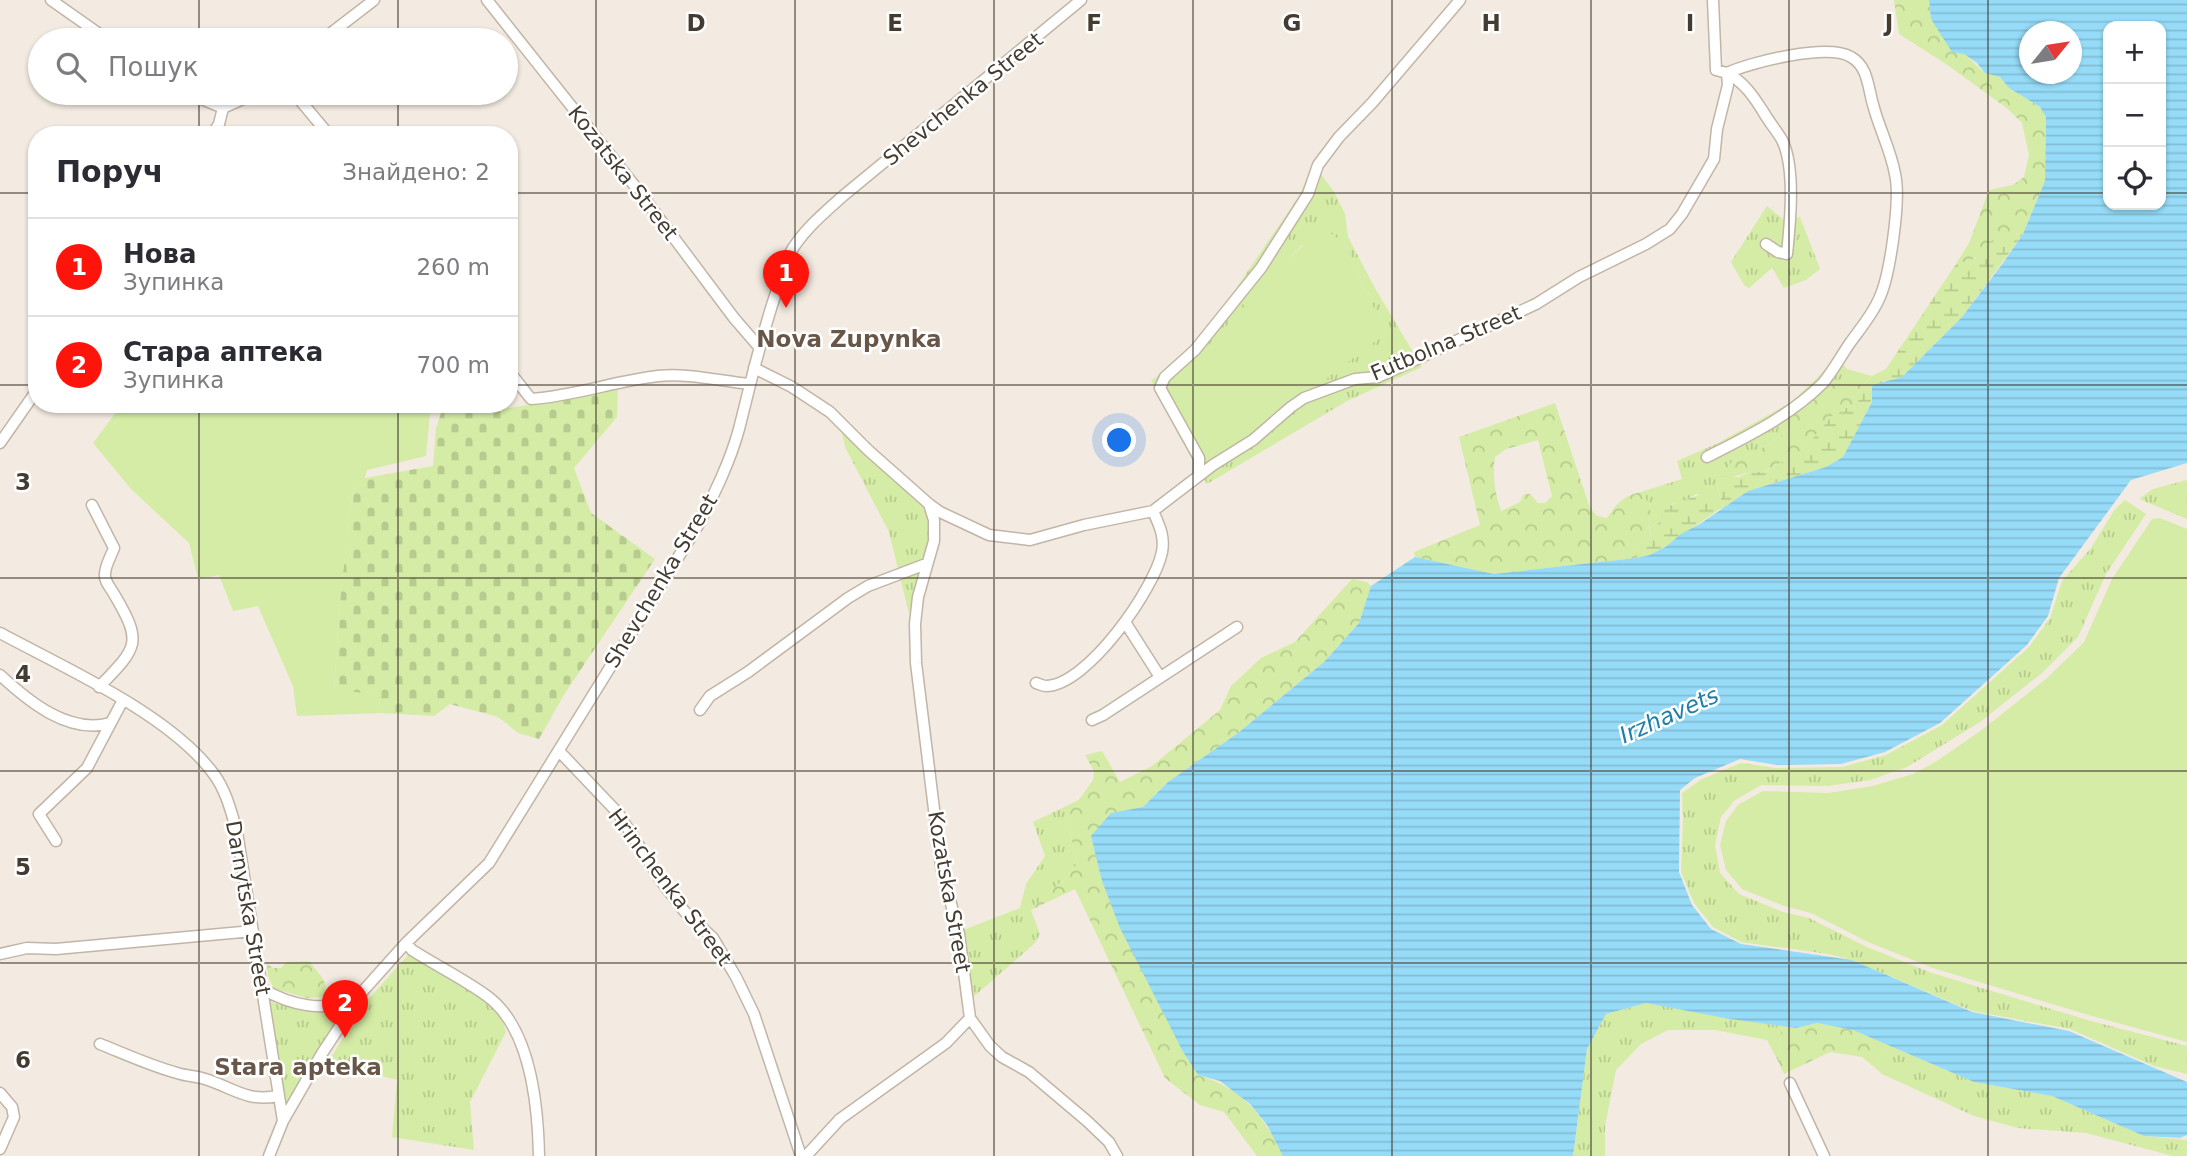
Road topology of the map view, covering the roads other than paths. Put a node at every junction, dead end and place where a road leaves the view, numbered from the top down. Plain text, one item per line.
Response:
1 (51, 0) edge
2 (374, 0) edge
3 (487, 0) edge
4 (1081, 0) edge
5 (1460, 0) edge
6 (1713, 0) edge
7 (90, 28) edge
8 (338, 28) edge
9 (509, 28) edge
10 (518, 39) edge
11 (1727, 73) junction
12 (216, 105) edge
13 (230, 105) edge
14 (304, 105) edge
15 (223, 108) junction
16 (218, 126) edge
17 (322, 126) edge
18 (1766, 244) dead end
19 (759, 347) junction
20 (754, 368) junction
21 (518, 382) edge
22 (750, 384) junction
23 (28, 403) edge
24 (0, 443) edge
25 (1707, 457) dead end
26 (1199, 475) junction
27 (929, 504) junction
28 (92, 505) dead end
29 (1153, 511) junction
30 (926, 564) junction
31 (1125, 622) junction
32 (1237, 627) dead end
33 (0, 633) edge
34 (0, 675) edge
35 (1160, 677) junction
36 (1036, 683) dead end
37 (99, 687) junction
38 (123, 701) junction
39 (700, 710) dead end
40 (1092, 720) dead end
41 (110, 723) junction
42 (559, 751) junction
43 (56, 841) dead end
44 (253, 931) junction
45 (406, 943) junction
46 (0, 954) edge
47 (263, 989) junction
48 (356, 1000) junction
49 (970, 1018) junction
50 (100, 1044) dead end
51 (1790, 1083) dead end
52 (0, 1093) edge
53 (278, 1096) junction
54 (283, 1121) junction
55 (0, 1150) edge
56 (269, 1156) edge
57 (539, 1156) edge
58 (803, 1156) edge
59 (1117, 1156) edge
60 (1824, 1156) edge

1 - 7 street
2 - 8 street
3 - 9 street, Kozatska Street
4 - 19 street, Shevchenka Street
5 - 26 street
6 - 11 street
10 - 19 street, Kozatska Street
11 - 18 street
11 - 25 street
11 - 26 street, Futbolna Street
12 - 15 street
13 - 15 street
14 - 17 street
15 - 16 street
19 - 20 street, Shevchenka Street
20 - 22 street, Shevchenka Street
20 - 27 street
21 - 22 street
22 - 42 street, Shevchenka Street
23 - 24 street
26 - 29 street, Futbolna Street
27 - 29 street
27 - 30 street, Kozatska Street
28 - 37 street
29 - 31 street
30 - 39 street
30 - 49 street, Kozatska Street
31 - 35 street
31 - 36 street
32 - 35 street
33 - 37 street, Darnytska Street
34 - 41 street
35 - 40 street
37 - 38 street, Darnytska Street
38 - 41 street
38 - 44 street, Darnytska Street
41 - 43 street
42 - 45 street, Shevchenka Street
42 - 58 street, Hrinchenka Street
44 - 46 street
44 - 47 street, Darnytska Street
45 - 48 street, Shevchenka Street
45 - 57 street
47 - 48 street
47 - 53 street, Darnytska Street
48 - 54 street, Shevchenka Street
49 - 58 street, Hrinchenka Street
49 - 59 street, Kozatska Street
50 - 53 street
51 - 60 street
52 - 55 street
53 - 54 street, Darnytska Street
54 - 56 street, Shevchenka Street

